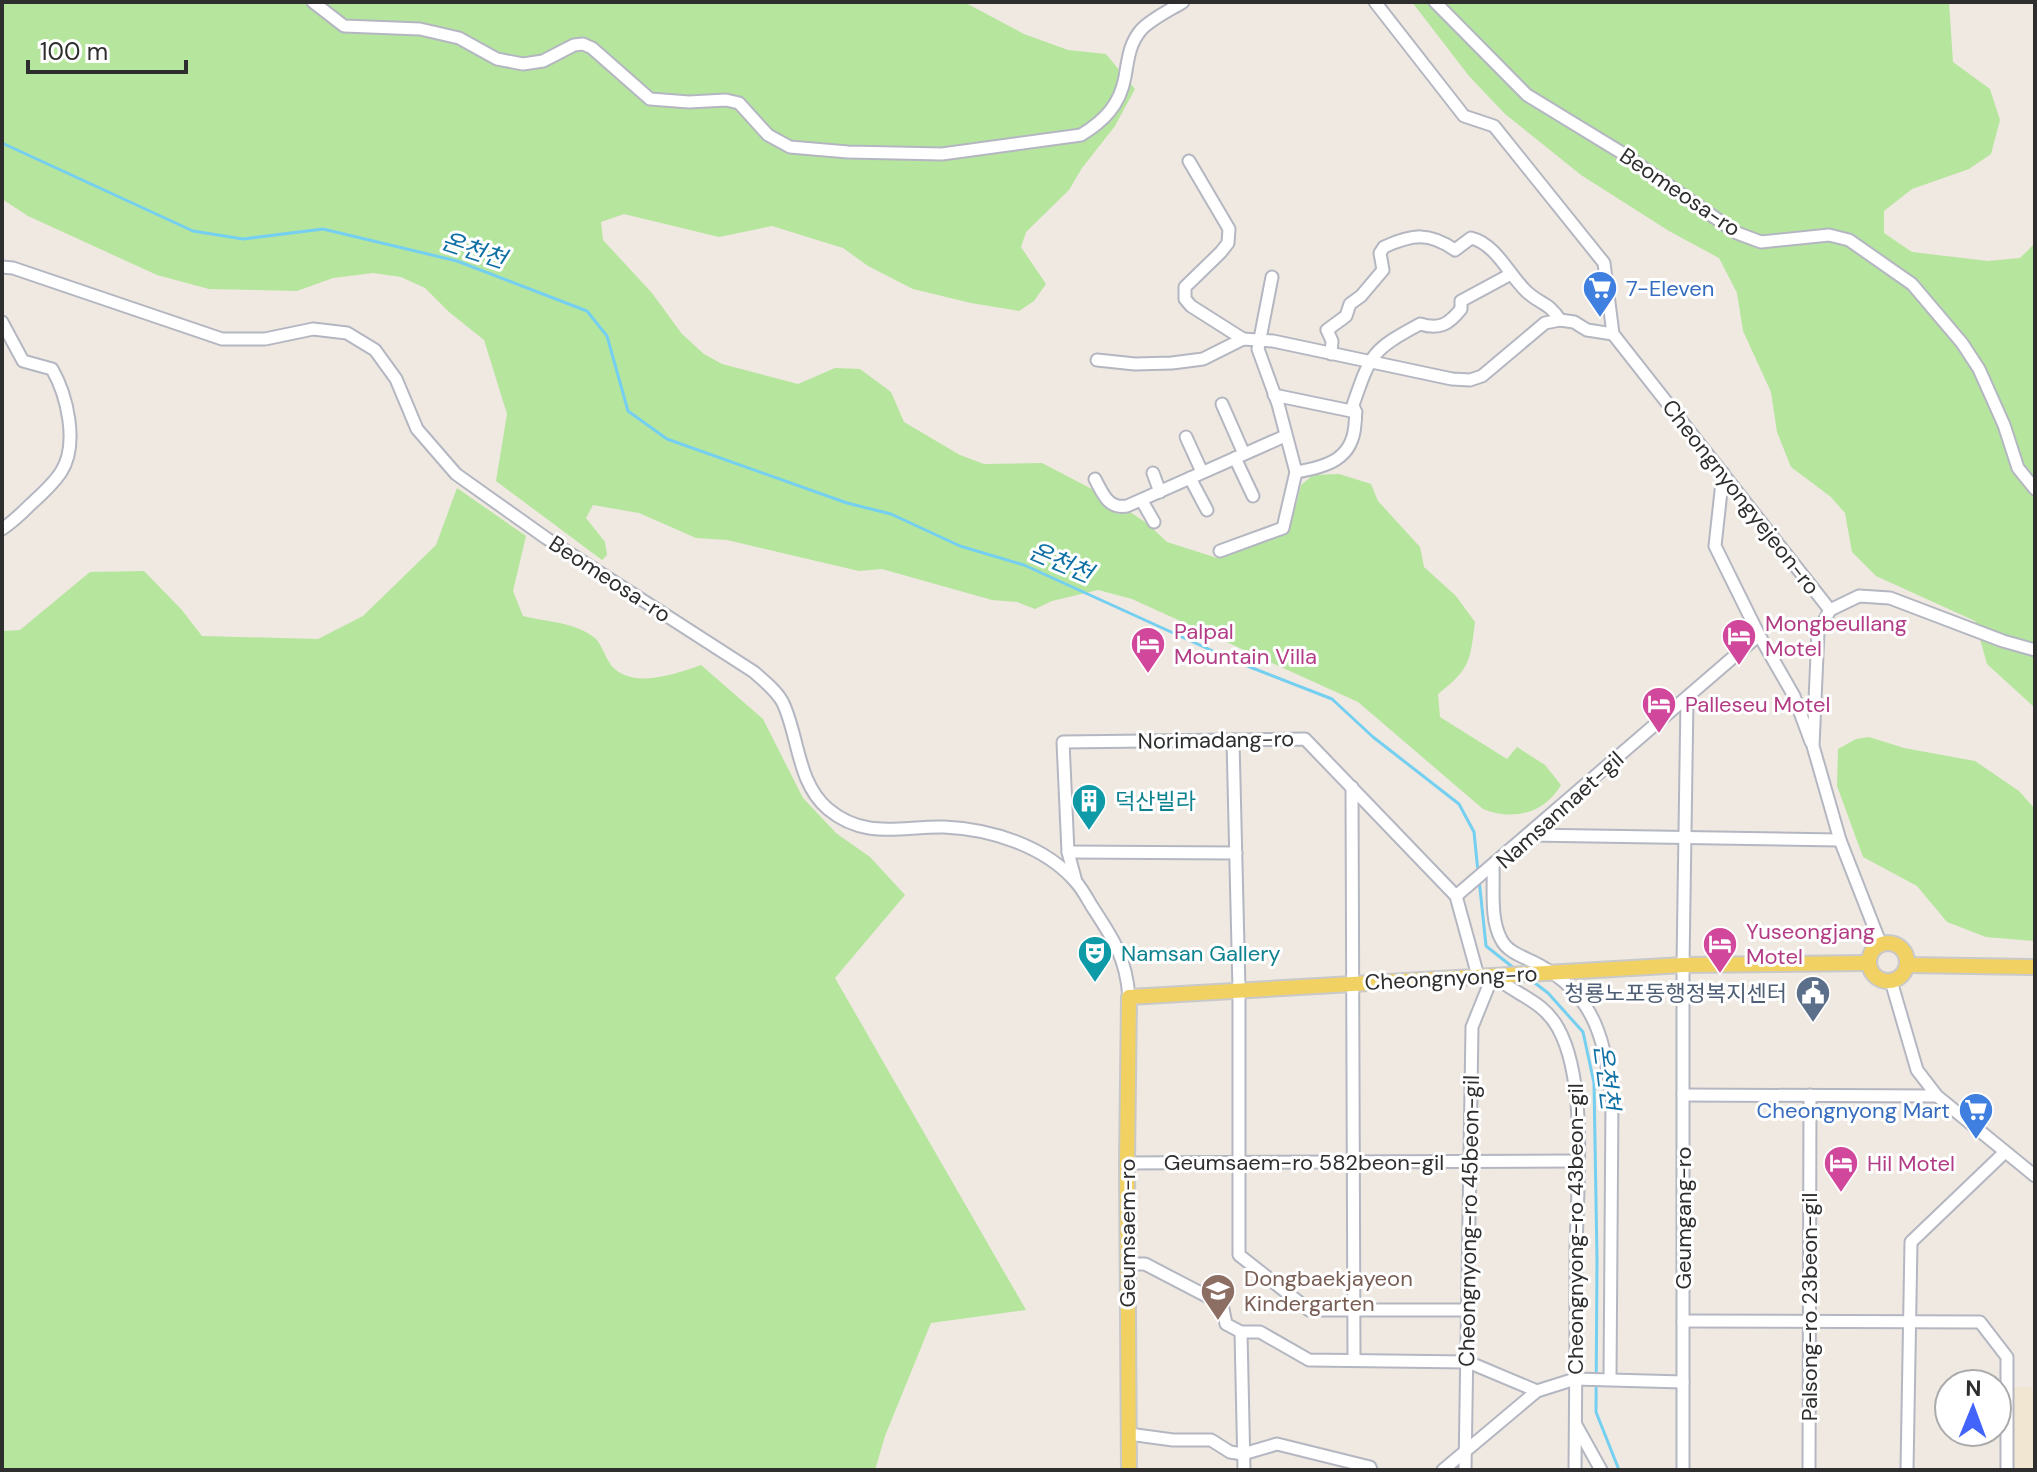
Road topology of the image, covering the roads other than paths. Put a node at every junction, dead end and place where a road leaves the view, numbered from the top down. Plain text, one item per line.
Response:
1 (313, 2) edge
2 (1183, 2) edge
3 (1375, 2) edge
4 (1435, 2) edge
5 (1189, 161) dead end
6 (2, 267) edge
7 (1511, 274) junction
8 (1272, 277) dead end
9 (1560, 320) junction
10 (2, 322) edge
11 (1613, 334) junction
12 (1243, 339) junction
13 (1259, 340) junction
14 (1331, 354) junction
15 (1097, 360) dead end
16 (1369, 362) junction
17 (1274, 395) junction
18 (1222, 404) dead end
19 (1356, 412) junction
20 (1285, 436) junction
21 (1186, 437) dead end
22 (1240, 456) junction
23 (1202, 472) junction
24 (1296, 472) junction
25 (1153, 473) dead end
26 (1723, 473) junction
27 (1190, 478) junction
28 (1095, 479) dead end
29 (2035, 489) edge
30 (1160, 492) junction
31 (1253, 496) dead end
32 (1142, 501) junction
33 (1207, 510) dead end
34 (1154, 522) dead end
35 (2, 529) edge
36 (1220, 551) dead end
37 (1830, 610) junction
38 (1759, 635) junction
39 (2035, 650) edge
40 (1687, 698) junction
41 (1233, 740) junction
42 (1813, 746) junction
43 (1352, 787) junction
44 (1529, 835) junction
45 (1685, 838) junction
46 (1840, 840) junction
47 (1068, 852) junction
48 (1236, 853) junction
49 (1493, 866) junction
50 (1077, 883) junction
51 (1456, 896) junction
52 (1881, 945) junction
53 (1869, 963) junction
54 (1683, 965) junction
55 (1907, 965) junction
56 (2035, 967) edge
57 (1552, 972) junction
58 (1486, 976) junction
59 (1891, 981) junction
60 (1351, 983) junction
61 (1239, 989) junction
62 (1129, 997) junction
63 (1683, 1095) junction
64 (1810, 1095) junction
65 (1937, 1096) junction
66 (2004, 1153) junction
67 (1577, 1161) junction
68 (1352, 1162) junction
69 (1469, 1162) junction
70 (1127, 1163) junction
71 (1240, 1163) junction
72 (2035, 1176) edge
73 (1128, 1264) junction
74 (1354, 1310) junction
75 (1468, 1310) junction
76 (1683, 1321) junction
77 (1809, 1322) junction
78 (1908, 1322) junction
79 (1241, 1332) junction
80 (1354, 1360) junction
81 (1468, 1362) junction
82 (1580, 1379) junction
83 (1608, 1379) junction
84 (1683, 1382) junction
85 (1537, 1391) junction
86 (1576, 1425) junction
87 (1129, 1434) junction
88 (1243, 1454) junction
89 (1465, 1454) junction
90 (1129, 1470) edge
91 (1244, 1470) edge
92 (1371, 1470) edge
93 (1443, 1470) edge
94 (1465, 1470) edge
95 (1575, 1470) edge
96 (1601, 1470) edge
97 (1683, 1470) edge
98 (1809, 1470) edge
99 (1907, 1470) edge
100 (2007, 1470) edge

1 - 2 street
3 - 11 street
4 - 29 street, Beomeosa-ro
5 - 12 street
6 - 50 street, Beomeosa-ro
7 - 9 street
7 - 14 street
7 - 16 street
8 - 13 street
9 - 11 street
9 - 16 street
10 - 35 street
11 - 26 street, Cheongnyongyejeon-ro
12 - 13 street
12 - 15 street
13 - 14 street
13 - 17 street
14 - 16 street
16 - 19 street
17 - 19 street
17 - 20 street
18 - 22 street
19 - 24 street
20 - 22 street
20 - 24 street
21 - 23 street
22 - 23 street
22 - 31 street
23 - 27 street
24 - 36 street
25 - 30 street
26 - 37 street, Cheongnyongyejeon-ro
26 - 38 street
27 - 30 street
27 - 33 street
28 - 32 street
30 - 32 street
32 - 34 street
37 - 39 street
37 - 42 street, Cheongnyongyejeon-ro
38 - 40 street, Namsannaet-gil
38 - 42 street
40 - 44 street, Namsannaet-gil
40 - 45 street, Geumgang-ro
41 - 43 street, Norimadang-ro
41 - 47 street, Norimadang-ro
41 - 48 street
42 - 46 street, Cheongnyongyejeon-ro
43 - 51 street, Norimadang-ro
43 - 60 street
44 - 45 street
44 - 49 street, Namsannaet-gil
45 - 46 street
45 - 54 street, Geumgang-ro
46 - 52 street, Cheongnyongyejeon-ro
47 - 48 street
47 - 50 street, Norimadang-ro
48 - 61 street
49 - 51 street
49 - 57 street, Namsannaet-gil
50 - 62 street, Beomeosa-ro
51 - 58 street, Norimadang-ro
52 - 53 main road
52 - 55 main road
53 - 54 main road, Cheongnyong-ro
53 - 59 main road
54 - 57 main road, Cheongnyong-ro
54 - 63 street, Geumgang-ro
55 - 56 main road
55 - 59 main road
57 - 58 main road, Cheongnyong-ro
57 - 83 street, Namsannaet-gil
58 - 60 main road, Cheongnyong-ro
58 - 67 street, Cheongnyong-ro 43beon-gil
58 - 69 street, Cheongnyong-ro 45beon-gil
59 - 65 street
60 - 61 main road, Cheongnyong-ro
60 - 68 street
61 - 62 main road, Cheongnyong-ro
61 - 71 street
62 - 70 main road, Geumsaem-ro
63 - 64 street
63 - 76 street, Geumgang-ro
64 - 65 street
64 - 77 street, Palsong-ro 23beon-gil
65 - 66 street
66 - 72 street
66 - 78 street
67 - 69 street, Geumsaem-ro 582beon-gil
67 - 82 street, Cheongnyong-ro 43beon-gil
68 - 69 street, Geumsaem-ro 582beon-gil
68 - 71 street, Geumsaem-ro 582beon-gil
68 - 74 street
69 - 75 street, Cheongnyong-ro 45beon-gil
70 - 71 street, Geumsaem-ro 582beon-gil
70 - 73 main road, Geumsaem-ro
71 - 74 street
73 - 79 street
73 - 87 main road, Geumsaem-ro
74 - 75 street
74 - 80 street
75 - 81 street, Cheongnyong-ro 45beon-gil
76 - 77 street
76 - 84 street, Geumgang-ro
77 - 78 street
77 - 98 street, Palsong-ro 23beon-gil
78 - 99 street
78 - 100 street
79 - 80 street
79 - 88 street
80 - 81 street
81 - 85 street
81 - 89 street, Cheongnyong-ro 45beon-gil
82 - 83 street
82 - 85 street
82 - 86 street, Cheongnyong-ro 43beon-gil
83 - 84 street
84 - 97 street, Geumgang-ro
85 - 89 street
86 - 95 street, Cheongnyong-ro 43beon-gil
86 - 96 street
87 - 88 street
87 - 90 main road, Geumsaem-ro
88 - 91 street
88 - 92 street
89 - 93 street
89 - 94 street, Cheongnyong-ro 45beon-gil

